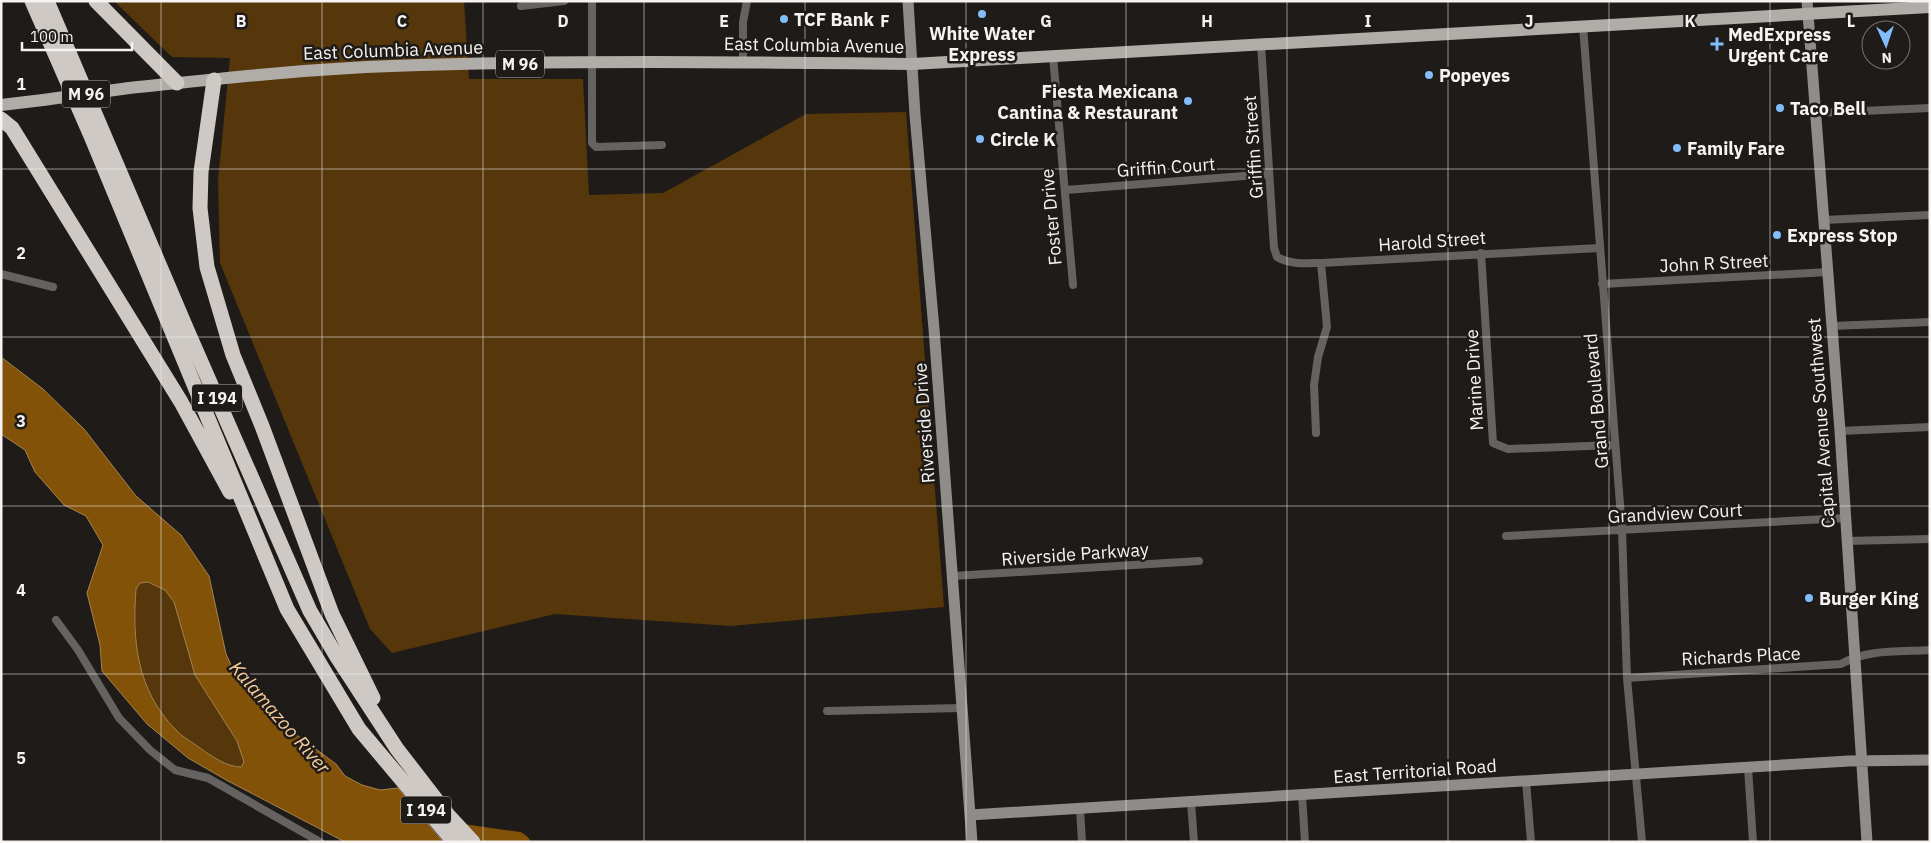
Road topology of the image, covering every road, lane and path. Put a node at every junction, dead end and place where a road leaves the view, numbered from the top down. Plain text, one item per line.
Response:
1 (32, 1) edge
2 (47, 1) edge
3 (96, 1) edge
4 (564, 1) edge
5 (592, 1) edge
6 (747, 1) edge
7 (908, 1) edge
8 (1806, 1) edge
9 (521, 6) dead end
10 (1930, 8) edge
11 (1807, 15) junction
12 (1583, 26) junction
13 (1261, 44) junction
14 (1053, 56) junction
15 (743, 62) junction
16 (592, 63) junction
17 (912, 64) junction
18 (214, 80) junction
19 (178, 83) junction
20 (1, 105) edge
21 (1930, 108) edge
22 (1816, 113) junction
23 (1, 119) edge
24 (662, 145) dead end
25 (1269, 174) junction
26 (1066, 190) junction
27 (1930, 215) edge
28 (1824, 220) junction
29 (1274, 248) joint
30 (1599, 248) junction
31 (1481, 253) junction
32 (1321, 263) junction
33 (1828, 272) junction
34 (1, 274) edge
35 (1602, 284) junction
36 (1072, 285) dead end
37 (53, 287) dead end
38 (1930, 322) edge
39 (1832, 326) junction
40 (1930, 427) edge
41 (1840, 431) junction
42 (1316, 434) dead end
43 (1614, 445) junction
44 (1846, 518) junction
45 (1622, 530) junction
46 (1506, 536) dead end
47 (1930, 539) edge
48 (1847, 541) junction
49 (1199, 561) dead end
50 (272, 573) junction
51 (953, 576) junction
52 (56, 620) dead end
53 (1930, 650) edge
54 (1855, 656) junction
55 (1627, 678) junction
56 (962, 708) junction
57 (827, 711) dead end
58 (397, 749) junction
59 (1930, 760) edge
60 (1861, 762) junction
61 (1748, 768) junction
62 (1636, 774) junction
63 (1526, 781) junction
64 (1302, 795) junction
65 (1191, 802) junction
66 (1080, 808) junction
67 (970, 815) junction
68 (320, 842) edge
69 (454, 842) edge
70 (473, 842) edge
71 (972, 842) edge
72 (1082, 842) edge
73 (1194, 842) edge
74 (1305, 842) edge
75 (1531, 842) edge
76 (1642, 842) edge
77 (1754, 842) edge
78 (1867, 842) edge

1 - 50 highway, I 194
2 - 58 highway, I 194
3 - 19 highway
4 - 9 street
5 - 16 street
6 - 15 street
7 - 17 street, Riverside Drive
8 - 11 street, Capital Avenue Southwest
10 - 11 main road, M 96
11 - 12 main road, East Columbia Avenue / M 96
11 - 22 street, Capital Avenue Southwest
12 - 13 main road, East Columbia Avenue / M 96
12 - 30 street, Grand Boulevard
13 - 14 main road, East Columbia Avenue / M 96
13 - 25 street, Griffin Street
14 - 17 main road, East Columbia Avenue / M 96
14 - 26 street, Foster Drive
15 - 16 main road, East Columbia Avenue / M 96
15 - 17 main road, East Columbia Avenue / M 96
16 - 18 main road, East Columbia Avenue / M 96
16 - 24 street
17 - 51 street, Riverside Drive
18 - 19 main road, East Columbia Avenue / M 96
18 - 58 highway
19 - 20 main road, East Columbia Avenue / M 96, bridge
21 - 22 street
22 - 28 street, Capital Avenue Southwest
23 - 50 highway
25 - 26 street, Griffin Court
25 - 29 street, Griffin Street
26 - 36 street, Foster Drive
27 - 28 street
28 - 33 street, Capital Avenue Southwest
29 - 32 street, Harold Street
30 - 31 street, Harold Street
30 - 35 street, Grand Boulevard
31 - 32 street, Harold Street
31 - 43 street, Marine Drive
32 - 42 street
33 - 35 street, John R Street
33 - 39 street, Capital Avenue Southwest
34 - 37 street
35 - 43 street, Grand Boulevard
38 - 39 street
39 - 41 street, Capital Avenue Southwest
40 - 41 street
41 - 44 street, Capital Avenue Southwest
43 - 45 street, Grand Boulevard
44 - 45 street, Grandview Court
44 - 48 street, Capital Avenue Southwest
45 - 46 street, Grandview Court
45 - 55 street, Grand Boulevard
47 - 48 street
48 - 54 street, Capital Avenue Southwest
49 - 51 street, Riverside Parkway
50 - 69 highway, I 194
51 - 56 street, Riverside Drive
52 - 68 street
53 - 54 street, Richards Place
54 - 55 street, Richards Place
54 - 60 street, Capital Avenue Southwest
55 - 62 street, Grand Boulevard
56 - 57 street
56 - 67 street, Riverside Drive
58 - 70 highway, I 194
59 - 60 street, East Territorial Road
60 - 61 street, East Territorial Road
60 - 78 street, Capital Avenue Southwest
61 - 62 street, East Territorial Road
61 - 77 street
62 - 63 street, East Territorial Road
62 - 76 street, Grand Boulevard
63 - 64 street, East Territorial Road
63 - 75 street
64 - 65 street, East Territorial Road
64 - 74 street
65 - 66 street, East Territorial Road
65 - 73 street
66 - 67 street, East Territorial Road
66 - 72 street
67 - 71 street, Riverside Drive

